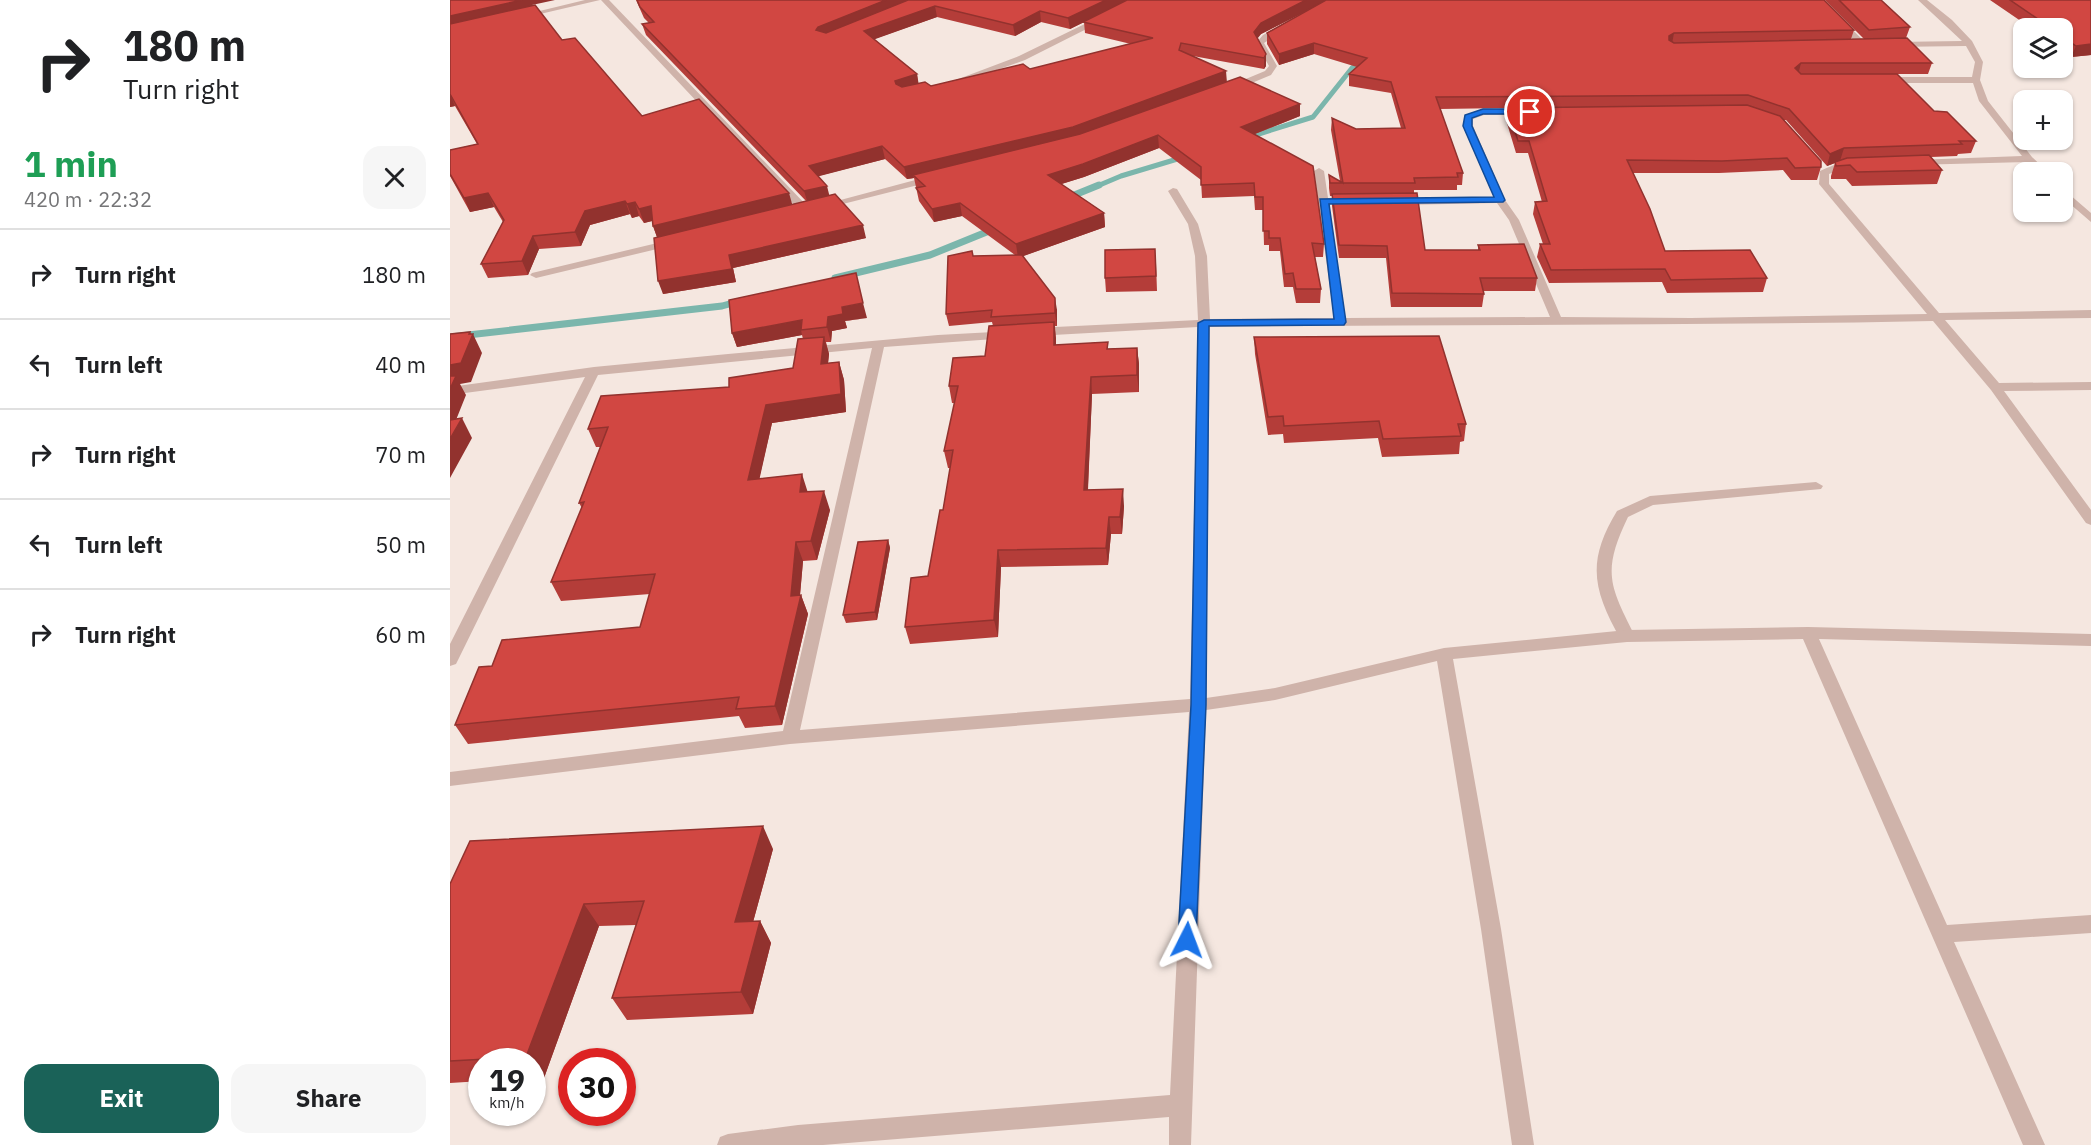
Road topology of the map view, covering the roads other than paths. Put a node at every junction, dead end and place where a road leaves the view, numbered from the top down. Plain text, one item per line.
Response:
1 (596, 0) edge
2 (605, 0) edge
3 (1140, 0) edge
4 (1818, 0) edge
5 (1922, 0) edge
6 (518, 18) edge
7 (1297, 21) edge
8 (1969, 43) junction
9 (1851, 45) edge
10 (1863, 45) junction
11 (1875, 45) edge
12 (1887, 45) edge
13 (1869, 80) edge
14 (1976, 80) junction
15 (948, 83) edge
16 (1220, 92) edge
17 (1542, 112) edge
18 (2029, 159) junction
19 (2032, 162) edge
20 (1899, 164) edge
21 (1863, 165) edge
22 (1319, 171) dead end
23 (942, 176) edge
24 (1173, 191) dead end
25 (1500, 200) junction
26 (1323, 201) junction
27 (1359, 202) edge
28 (1382, 202) edge
29 (2073, 202) edge
30 (2091, 219) edge
31 (682, 240) edge
32 (536, 275) dead end
33 (2091, 314) edge
34 (1935, 318) junction
35 (1557, 320) junction
36 (1340, 322) junction
37 (1204, 323) junction
38 (879, 344) junction
39 (594, 371) junction
40 (2091, 386) edge
41 (1995, 387) junction
42 (450, 391) edge
43 (1816, 486) dead end
44 (2091, 520) edge
45 (1808, 633) junction
46 (1627, 636) junction
47 (2091, 640) edge
48 (1444, 654) junction
49 (450, 660) edge
50 (1198, 705) junction
51 (790, 737) junction
52 (450, 779) edge
53 (2091, 924) edge
54 (1941, 934) junction
55 (1180, 1105) junction
56 (728, 1145) edge
57 (1180, 1145) edge
58 (1523, 1145) edge
59 (2034, 1145) edge

1 - 6 street
2 - 23 street
3 - 15 street
4 - 10 street
5 - 8 street
7 - 16 street
8 - 12 street
8 - 14 street
9 - 10 street
10 - 11 street
13 - 14 street
14 - 18 street
17 - 25 street
18 - 19 street
18 - 20 street
21 - 34 street
22 - 26 street
24 - 37 street
25 - 28 street
25 - 35 street
26 - 27 street
26 - 36 street
29 - 30 street
31 - 32 street
33 - 34 street
34 - 35 street
34 - 41 street
35 - 36 street
36 - 37 street
37 - 38 street
37 - 50 street
38 - 39 street
38 - 51 street
39 - 42 street
39 - 49 street
40 - 41 street
41 - 44 street
43 - 46 street
45 - 46 street
45 - 47 street
45 - 54 street
46 - 48 street
48 - 50 street
48 - 58 street
50 - 51 street
50 - 55 street
51 - 52 street
53 - 54 street
54 - 59 street
55 - 56 street
55 - 57 street

